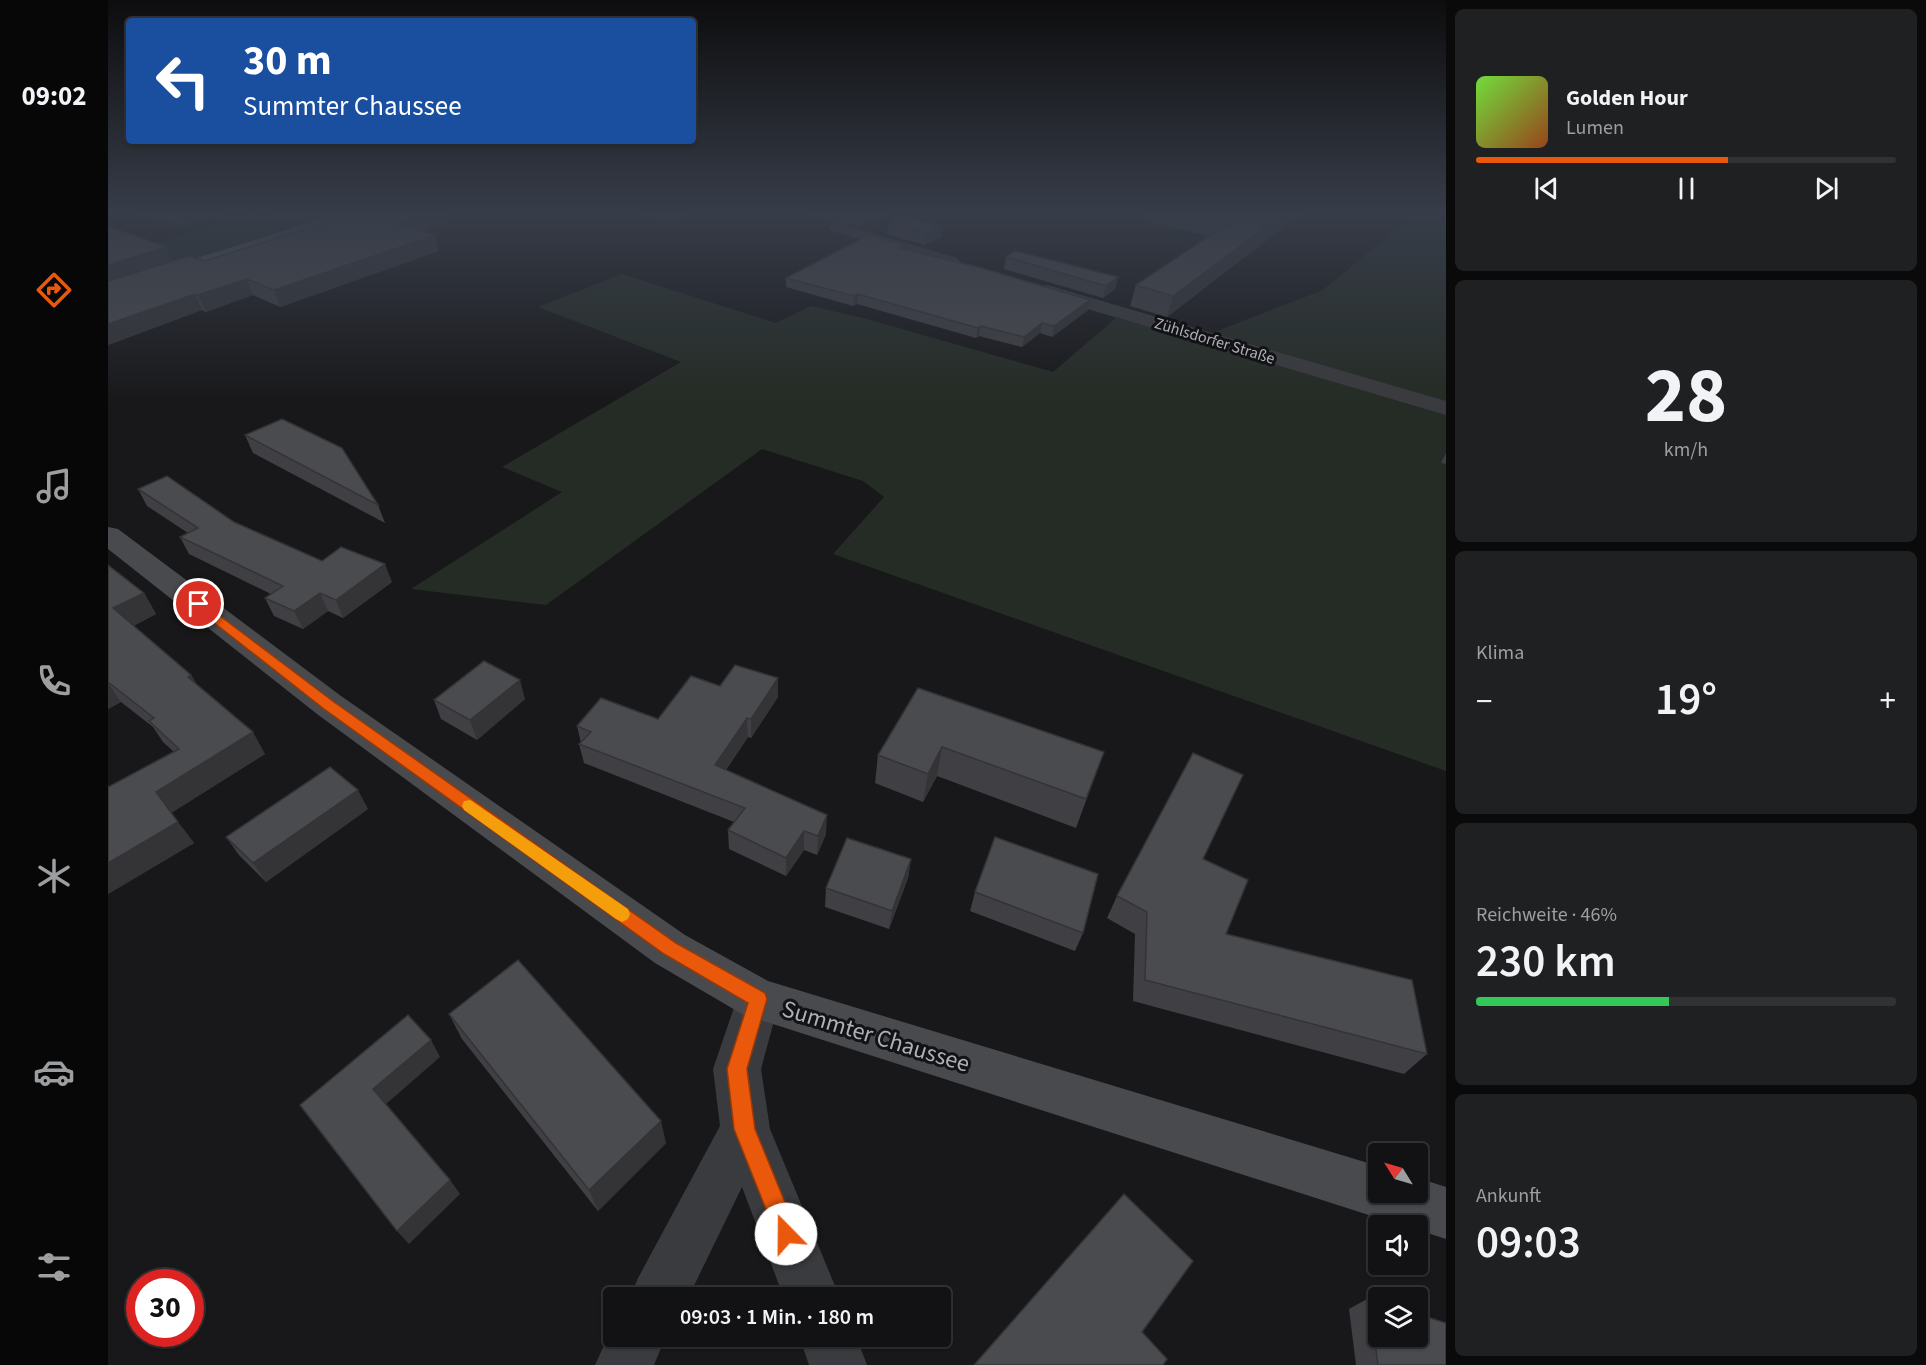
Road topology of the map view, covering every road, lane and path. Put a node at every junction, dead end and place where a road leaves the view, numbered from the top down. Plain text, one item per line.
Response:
1 (159, 276) edge
2 (1030, 285) edge
3 (108, 292) edge
4 (1446, 408) edge
5 (108, 535) edge
6 (758, 999) junction
7 (745, 1129) junction
8 (1368, 1188) edge
9 (1415, 1203) edge
10 (1446, 1213) edge
11 (664, 1287) edge
12 (808, 1287) edge
13 (633, 1347) edge
14 (831, 1347) edge
15 (624, 1365) edge
16 (838, 1365) edge

1 - 3 main road
2 - 4 street, Zühlsdorfer Straße
5 - 6 main road, Summter Chaussee
6 - 7 street
6 - 8 main road, Summter Chaussee
7 - 11 street
7 - 12 street
9 - 10 main road, Summter Chaussee
13 - 15 street
14 - 16 street

